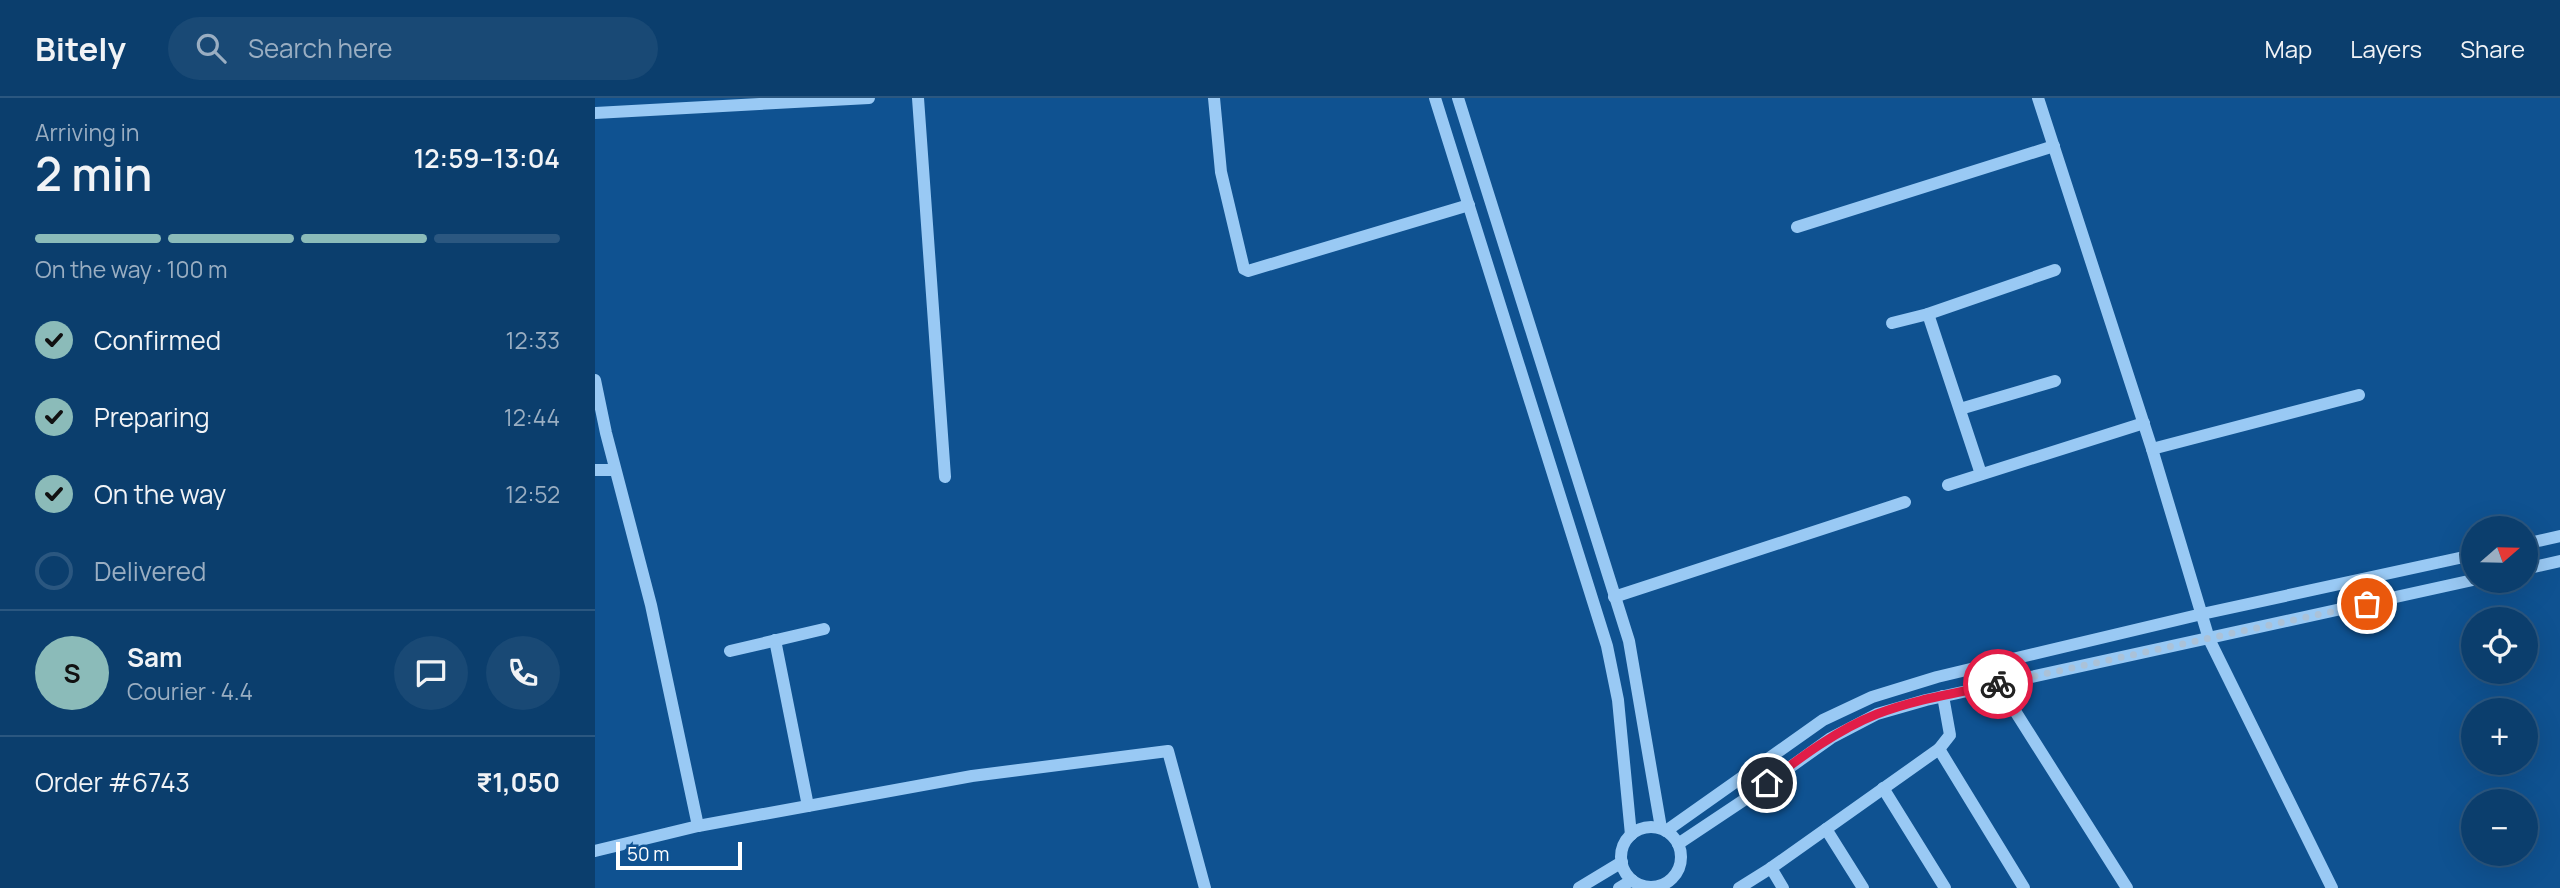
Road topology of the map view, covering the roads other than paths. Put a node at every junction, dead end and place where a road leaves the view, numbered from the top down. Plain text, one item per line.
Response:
1 (869, 98) edge
2 (918, 98) edge
3 (1214, 98) edge
4 (1435, 98) edge
5 (1458, 98) edge
6 (2038, 98) edge
7 (595, 113) edge
8 (2054, 146) junction
9 (1469, 205) junction
10 (1797, 227) dead end
11 (2055, 270) dead end
12 (1928, 314) junction
13 (1892, 323) dead end
14 (595, 380) edge
15 (2055, 381) dead end
16 (2359, 396) dead end
17 (1960, 409) junction
18 (2144, 423) junction
19 (2153, 449) junction
20 (595, 470) edge
21 (615, 470) junction
22 (1981, 474) junction
23 (945, 477) dead end
24 (1948, 485) dead end
25 (1905, 502) dead end
26 (2560, 536) edge
27 (2538, 541) edge
28 (2461, 558) edge
29 (2560, 561) edge
30 (2538, 566) edge
31 (2461, 583) edge
32 (1614, 597) junction
33 (2202, 614) junction
34 (824, 629) dead end
35 (2209, 639) junction
36 (775, 640) junction
37 (730, 652) dead end
38 (1986, 665) junction
39 (1998, 684) junction
40 (1943, 696) junction
41 (1939, 749) junction
42 (1883, 788) junction
43 (808, 806) junction
44 (698, 826) junction
45 (1826, 829) junction
46 (1664, 830) junction
47 (1631, 835) junction
48 (1678, 844) junction
49 (595, 851) edge
50 (1622, 862) junction
51 (1771, 868) junction
52 (1632, 884) edge
53 (1667, 886) edge
54 (1205, 888) edge
55 (1579, 888) edge
56 (1619, 888) edge
57 (1739, 888) edge
58 (1783, 888) edge
59 (1863, 888) edge
60 (1945, 888) edge
61 (2024, 888) edge
62 (2127, 888) edge
63 (2332, 888) edge

1 - 7 street
2 - 23 street
3 - 9 street
4 - 9 street
5 - 32 street
6 - 8 street
8 - 10 street
8 - 18 street
9 - 47 street
11 - 12 street
12 - 13 street
12 - 17 street
14 - 21 street
15 - 17 street
16 - 19 street
17 - 22 street
18 - 19 street
18 - 22 street
19 - 33 street
20 - 21 street
21 - 44 street
22 - 24 street
25 - 32 street
26 - 27 street
28 - 33 street
29 - 30 street
31 - 35 street
32 - 46 street
33 - 35 street
33 - 38 street
34 - 36 street
35 - 39 street
35 - 63 street
36 - 37 street
36 - 43 street
38 - 39 street
38 - 46 street
39 - 40 street
39 - 62 street
40 - 41 street
40 - 48 street
41 - 42 street
41 - 61 street
42 - 45 street
42 - 60 street
43 - 44 street
43 - 54 street
44 - 49 street
45 - 51 street
45 - 59 street
46 - 47 street
46 - 48 street
47 - 50 street
48 - 53 street
50 - 52 street
50 - 55 street
51 - 57 street
51 - 58 street
52 - 53 street
52 - 56 street

